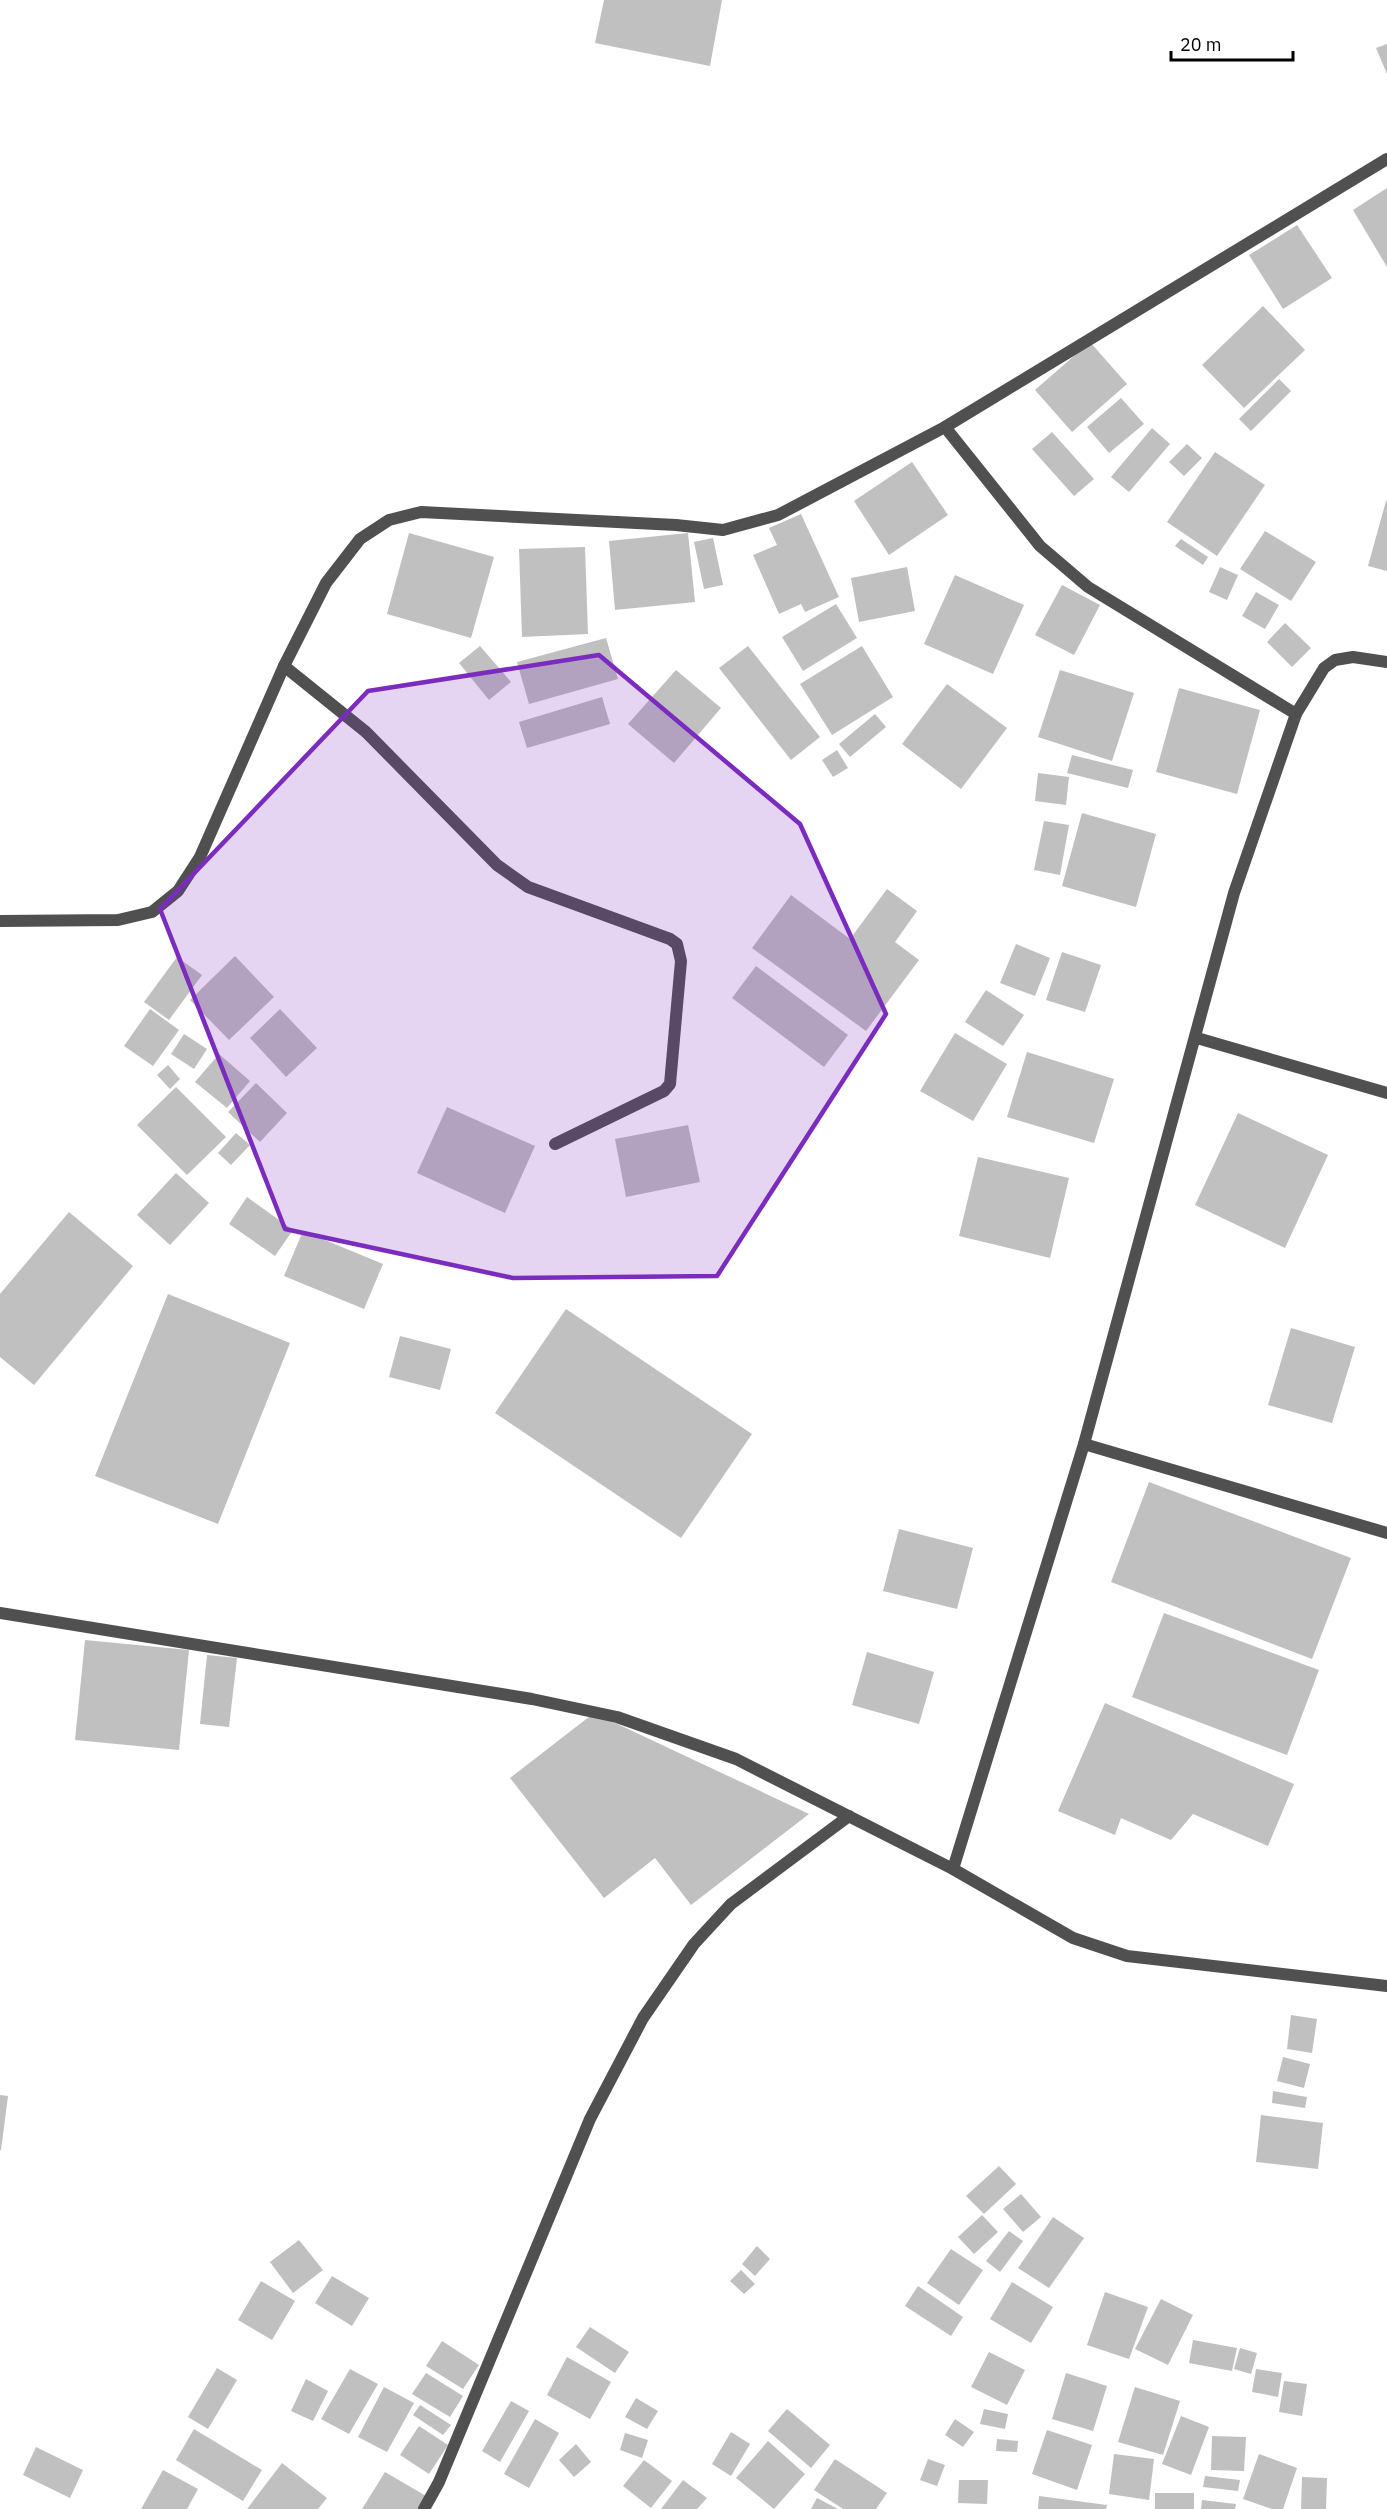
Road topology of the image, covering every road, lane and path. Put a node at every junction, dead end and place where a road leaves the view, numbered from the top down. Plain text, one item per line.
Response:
1 (1387, 159) edge
2 (945, 427) junction
3 (1387, 662) edge
4 (284, 666) junction
5 (1296, 714) junction
6 (0, 921) edge
7 (1197, 1038) junction
8 (1387, 1093) edge
9 (555, 1144) dead end
10 (1084, 1444) junction
11 (1387, 1533) edge
12 (0, 1613) edge
13 (849, 1816) junction
14 (953, 1869) junction
15 (1387, 1986) edge
16 (424, 2509) edge

1 - 2 street
2 - 4 street
2 - 5 street
3 - 5 street
4 - 6 street
4 - 9 street
5 - 7 street
7 - 8 street
7 - 10 street
10 - 11 street
10 - 14 street
12 - 13 street
13 - 14 street
13 - 16 street
14 - 15 street

